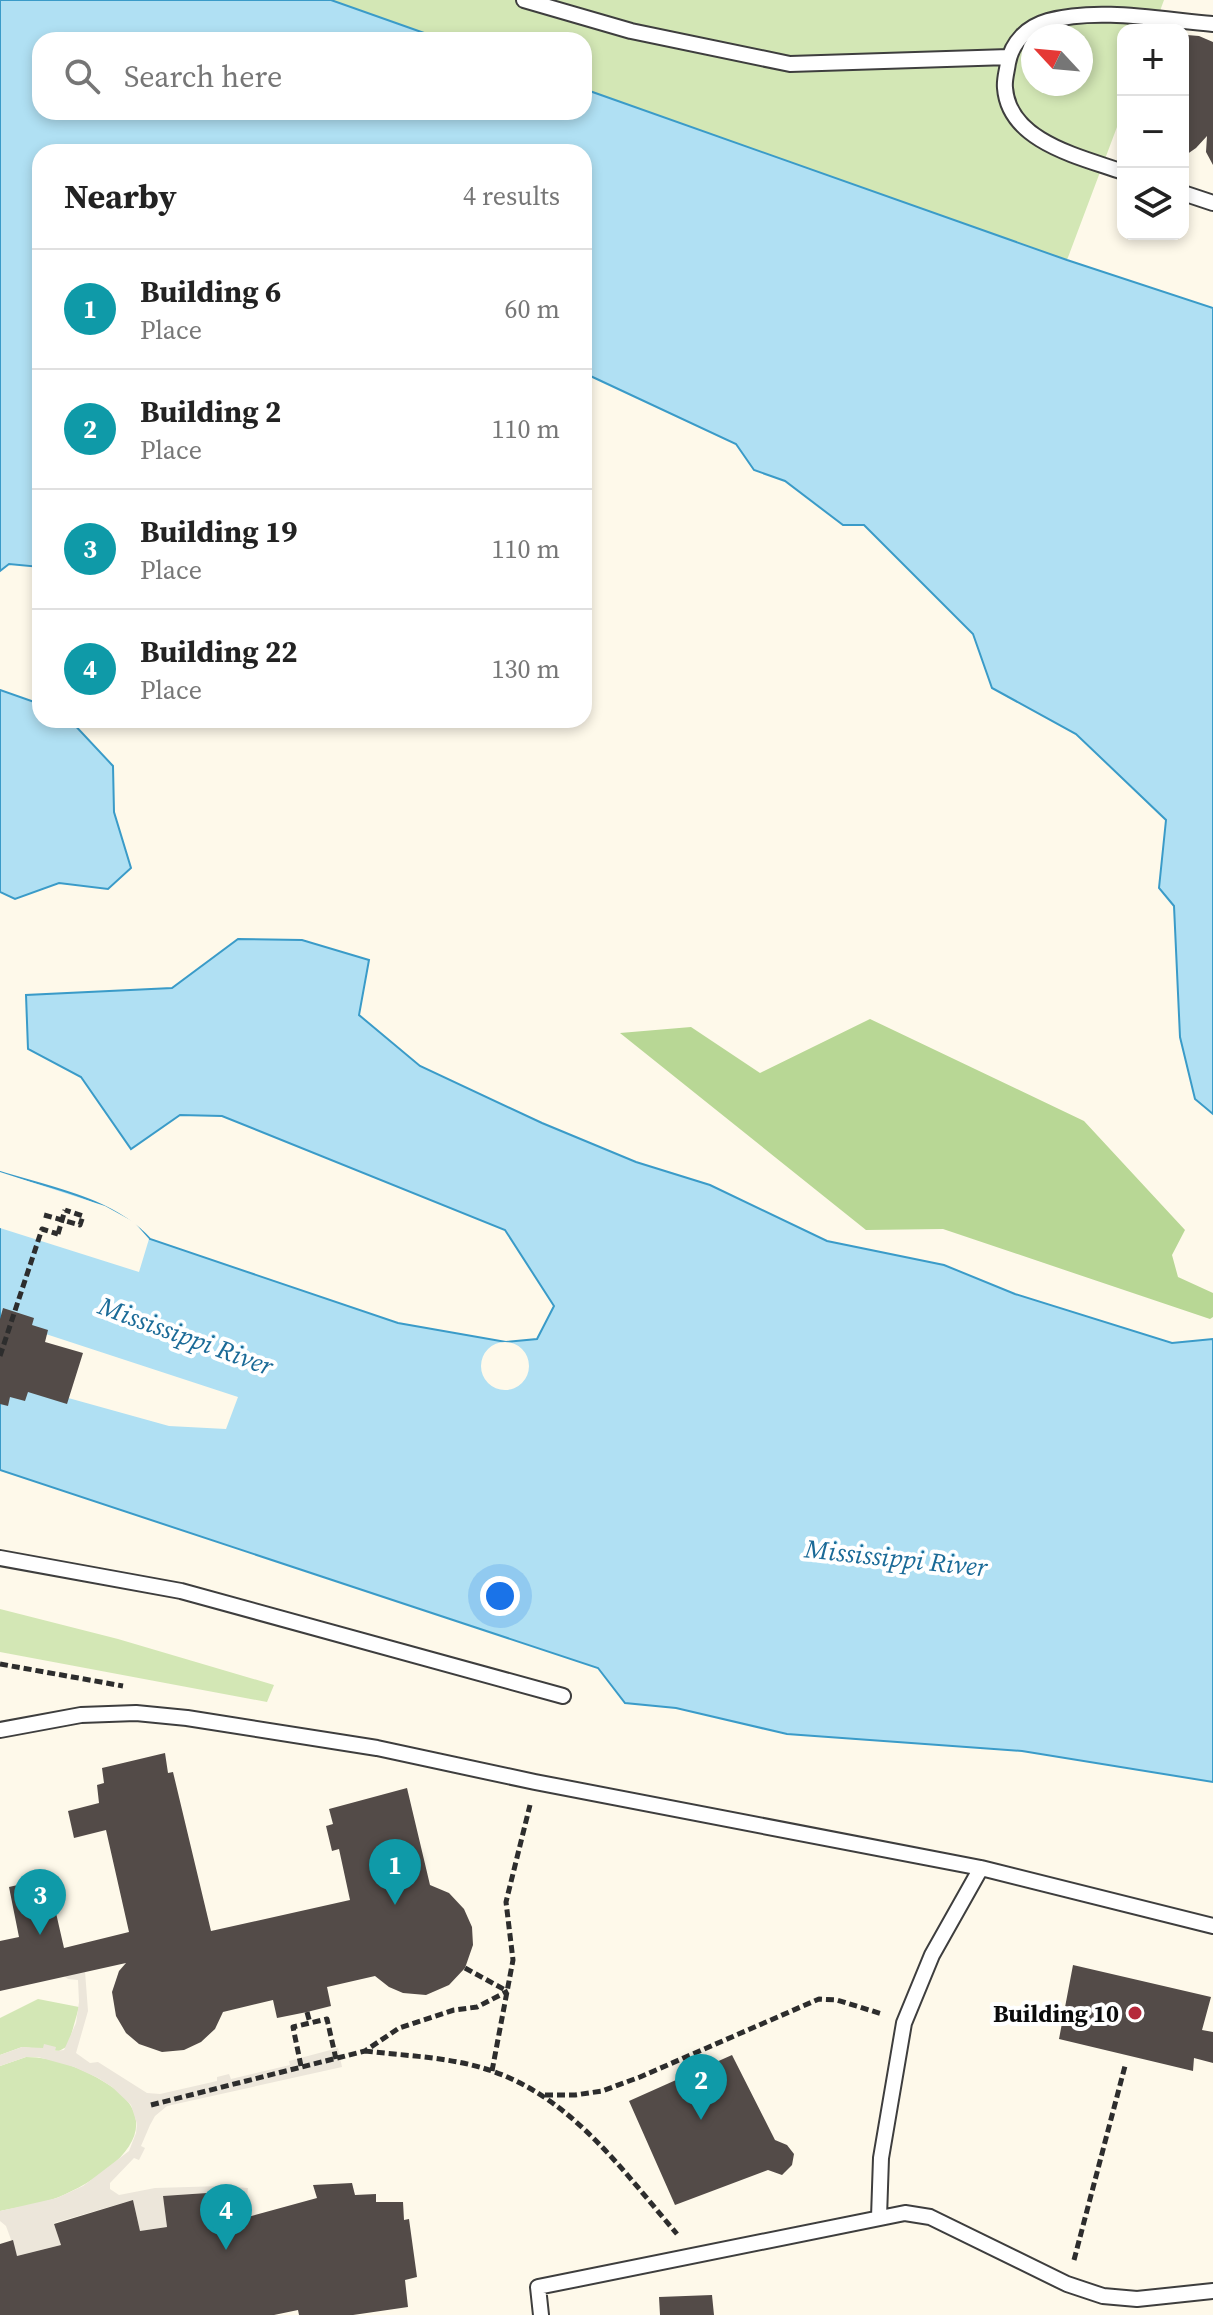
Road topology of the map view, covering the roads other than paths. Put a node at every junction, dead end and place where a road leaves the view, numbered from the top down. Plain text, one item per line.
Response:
1 (524, 0) edge
2 (1213, 24) edge
3 (1009, 57) junction
4 (1117, 170) edge
5 (1189, 195) edge
6 (1213, 203) edge
7 (0, 1558) edge
8 (563, 1696) dead end
9 (0, 1730) edge
10 (981, 1868) junction
11 (1213, 1926) edge
12 (879, 2217) junction
13 (1213, 2291) edge
14 (541, 2315) edge

1 - 3 lane
2 - 3 lane
3 - 4 lane
5 - 6 lane
7 - 8 lane
9 - 10 lane
10 - 11 lane
10 - 12 lane
12 - 13 lane
12 - 14 lane

